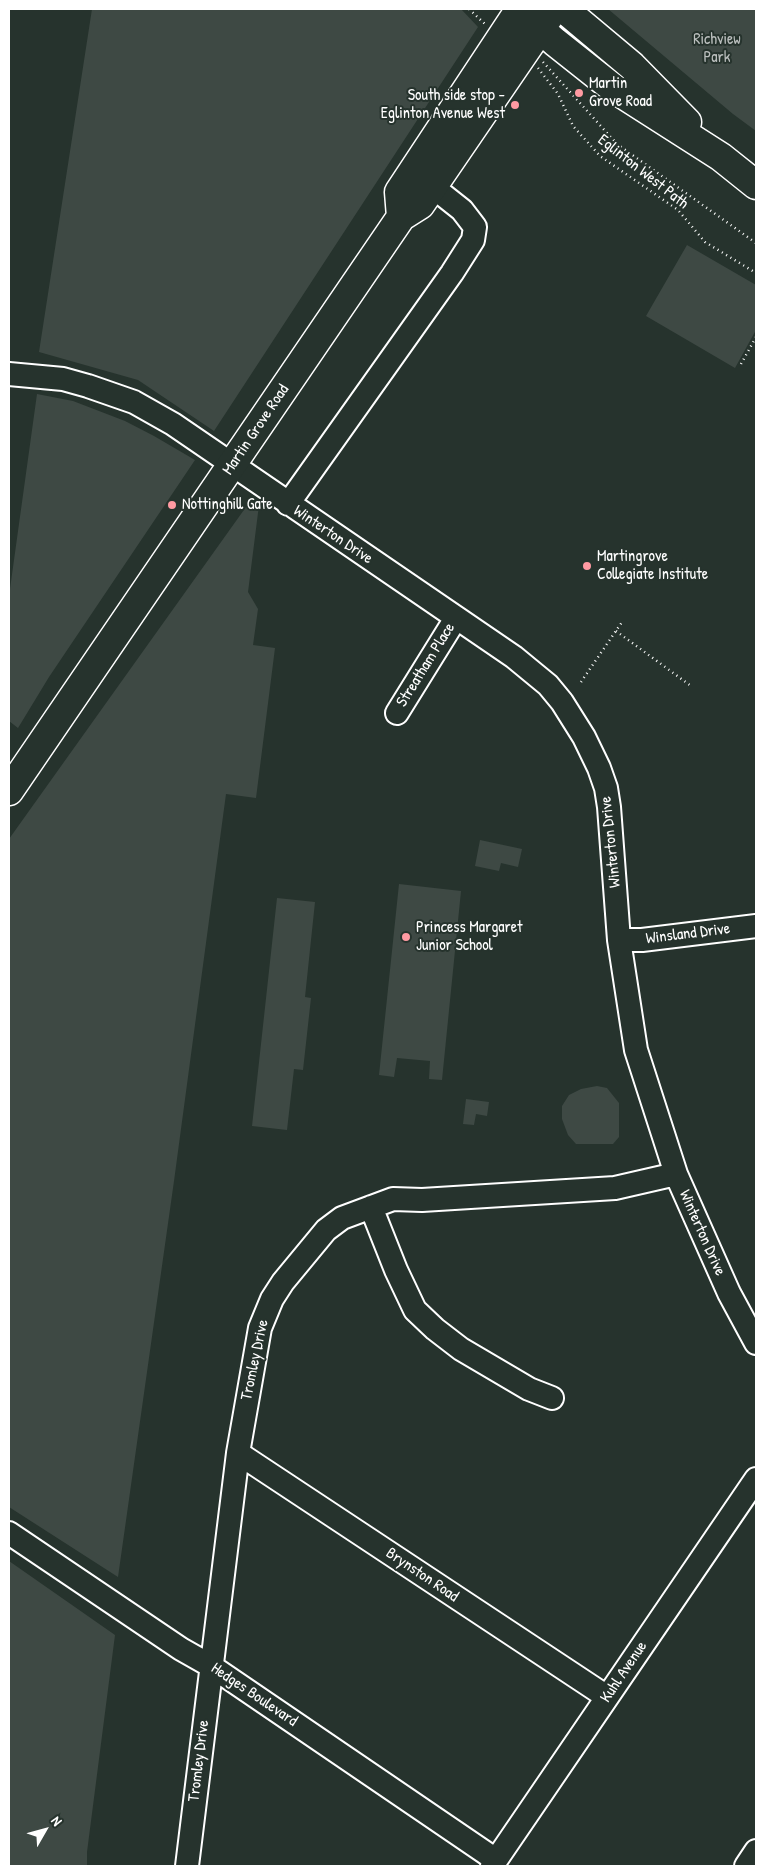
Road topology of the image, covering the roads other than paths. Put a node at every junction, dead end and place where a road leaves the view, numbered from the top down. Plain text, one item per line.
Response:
1 (519, 9) edge
2 (564, 9) edge
3 (547, 19) edge
4 (721, 157) junction
5 (756, 185) edge
6 (433, 187) junction
7 (401, 217) junction
8 (9, 374) edge
9 (232, 466) junction
10 (288, 504) junction
11 (456, 618) junction
12 (397, 713) dead end
13 (9, 791) edge
14 (756, 926) edge
15 (619, 940) junction
16 (676, 1174) junction
17 (371, 1207) junction
18 (756, 1343) edge
19 (552, 1398) dead end
20 (238, 1452) junction
21 (756, 1479) edge
22 (9, 1534) edge
23 (211, 1666) junction
24 (607, 1697) junction
25 (756, 1851) edge
26 (494, 1863) edge
27 (187, 1866) edge
28 (746, 1866) edge

1 - 3 main road
1 - 7 main road
2 - 4 main road
3 - 4 main road
3 - 6 main road, Martin Grove Road
4 - 5 main road
6 - 7 main road, Martin Grove Road
6 - 10 street
7 - 9 main road, Martin Grove Road
8 - 9 street
9 - 10 street, Winterton Drive
9 - 13 main road, Martin Grove Road
10 - 11 street, Winterton Drive
11 - 12 street, Streatham Place
11 - 15 street, Winterton Drive
14 - 15 street, Winsland Drive
15 - 16 street, Winterton Drive
16 - 17 street, Tromley Drive
16 - 18 street, Winterton Drive
17 - 19 street
17 - 20 street, Tromley Drive
20 - 23 street, Tromley Drive
20 - 24 street, Brynston Road
21 - 24 street, Kuhl Avenue
22 - 23 street, Hedges Boulevard
23 - 26 street, Hedges Boulevard
23 - 27 street, Tromley Drive
24 - 26 street, Kuhl Avenue
25 - 28 street

